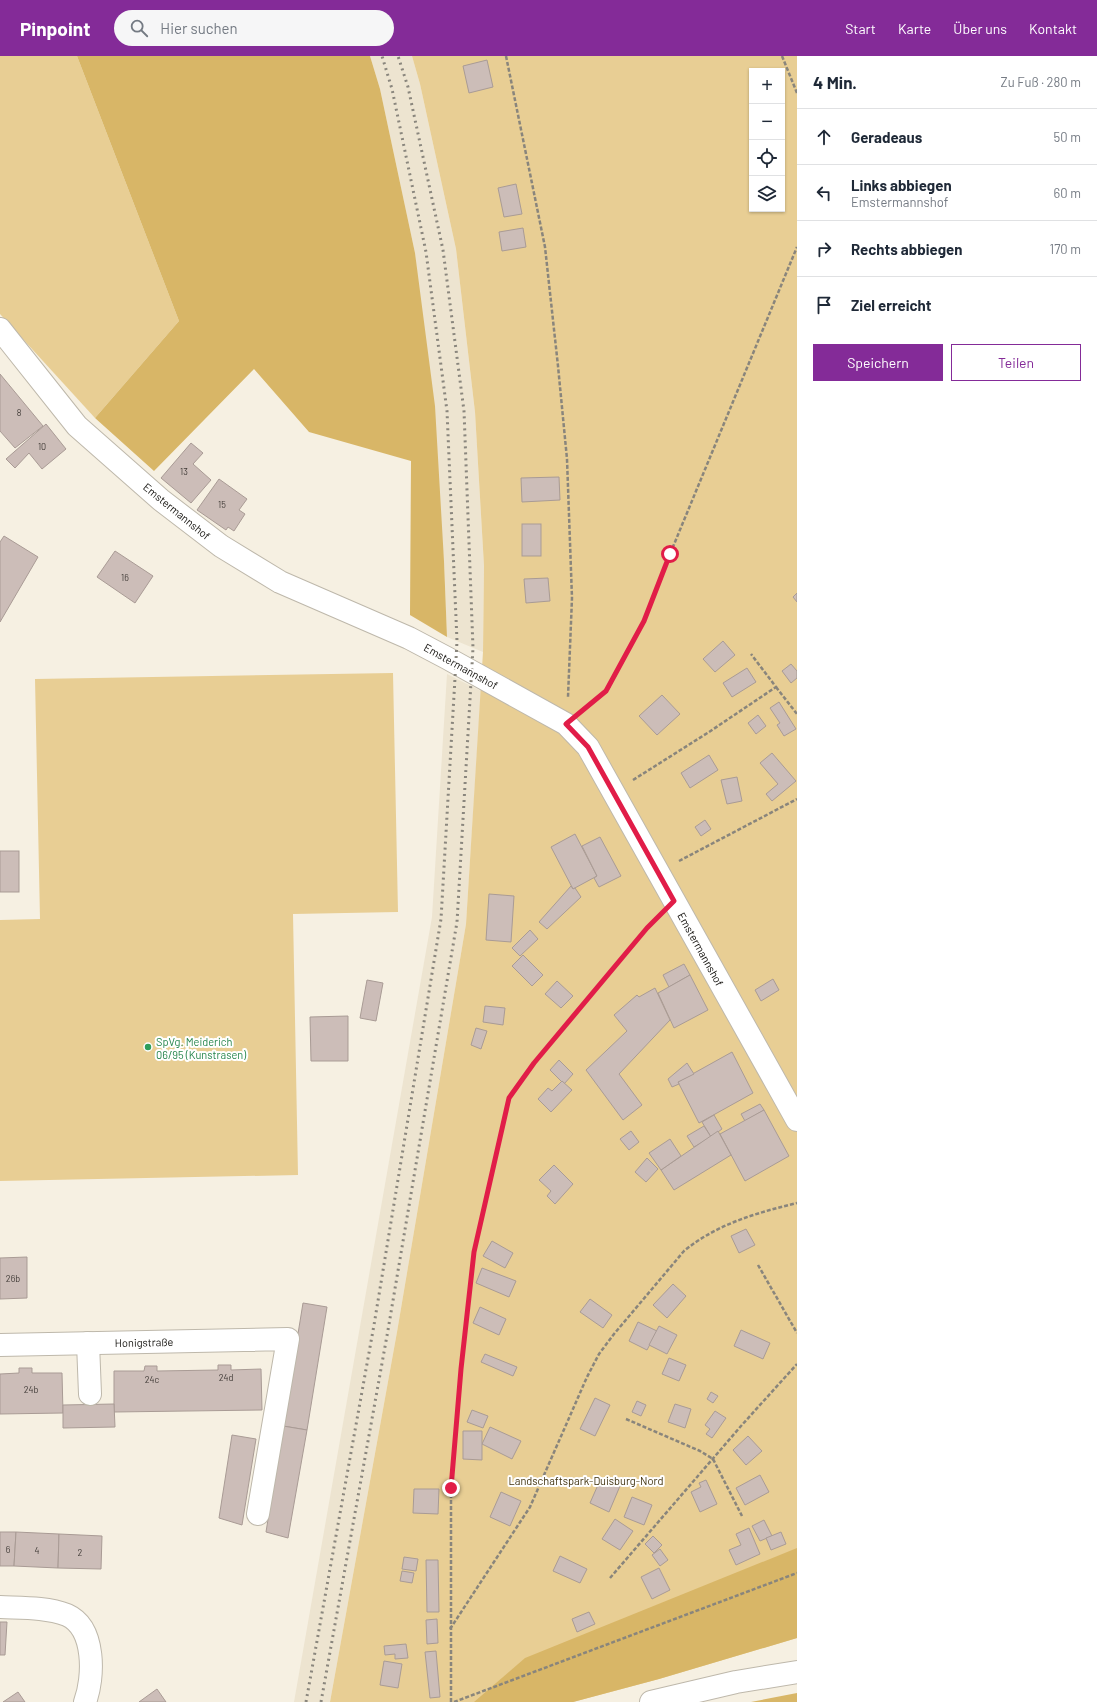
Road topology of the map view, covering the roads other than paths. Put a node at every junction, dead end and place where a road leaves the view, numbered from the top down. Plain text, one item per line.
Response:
1 (0, 329) edge
2 (797, 1120) edge
3 (88, 1343) junction
4 (0, 1345) edge
5 (90, 1394) dead end
6 (258, 1514) dead end
7 (0, 1607) edge
8 (797, 1661) edge
9 (797, 1672) edge
10 (736, 1682) junction
11 (85, 1702) edge
12 (651, 1702) edge

1 - 2 street, Emstermannshof
3 - 4 street, Honigstraße
3 - 5 street
3 - 6 street, Honigstraße
7 - 11 street
8 - 10 street
9 - 10 street
10 - 12 street

